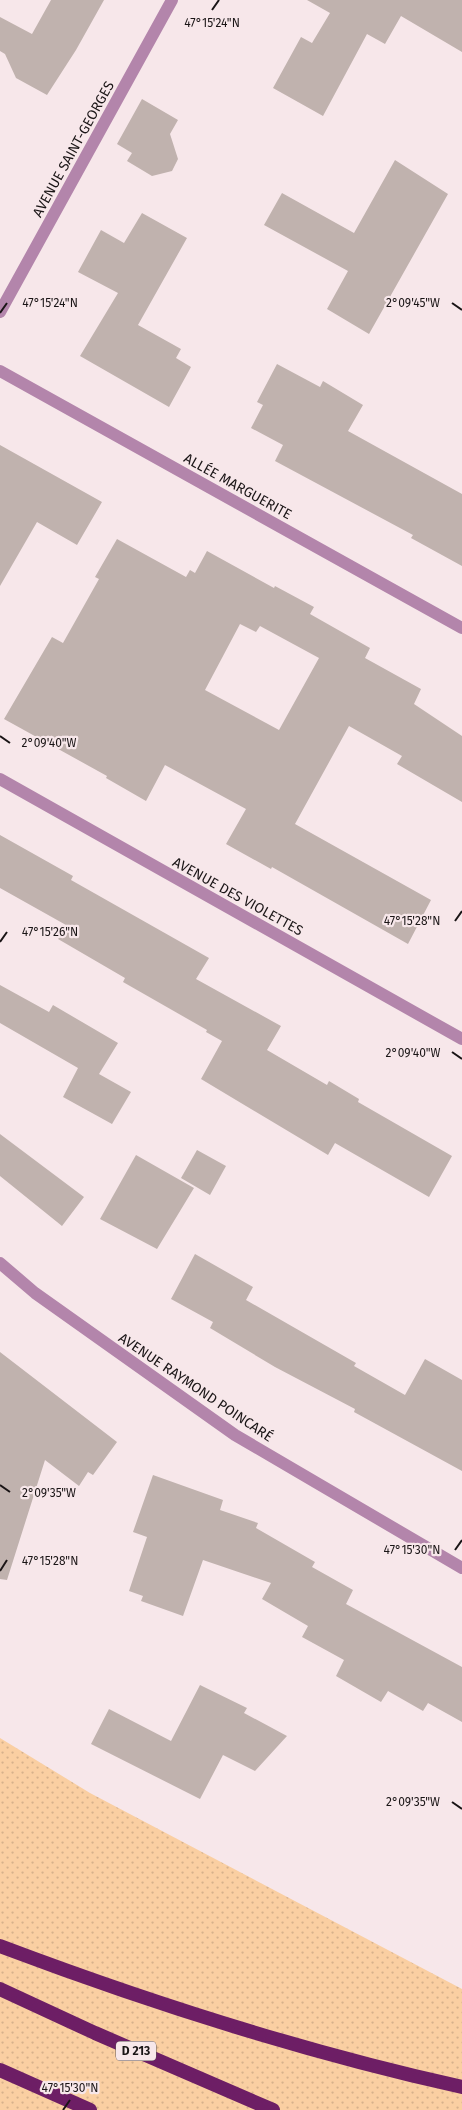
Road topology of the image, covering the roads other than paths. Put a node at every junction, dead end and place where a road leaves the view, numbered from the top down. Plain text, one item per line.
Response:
1 (172, 0) edge
2 (0, 312) edge
3 (0, 371) edge
4 (462, 628) edge
5 (0, 779) edge
6 (462, 1039) edge
7 (0, 1263) edge
8 (462, 1568) edge
9 (0, 1946) edge
10 (0, 1989) edge
11 (0, 2070) edge
12 (462, 2087) edge
13 (90, 2110) edge
14 (273, 2110) edge

1 - 2 street, AVENUE SAINT-GEORGES
3 - 4 street, ALLÉE MARGUERITE
5 - 6 street, AVENUE DES VIOLETTES
7 - 8 street, AVENUE RAYMOND POINCARÉ
9 - 12 highway
10 - 14 highway, D 213
11 - 13 highway

